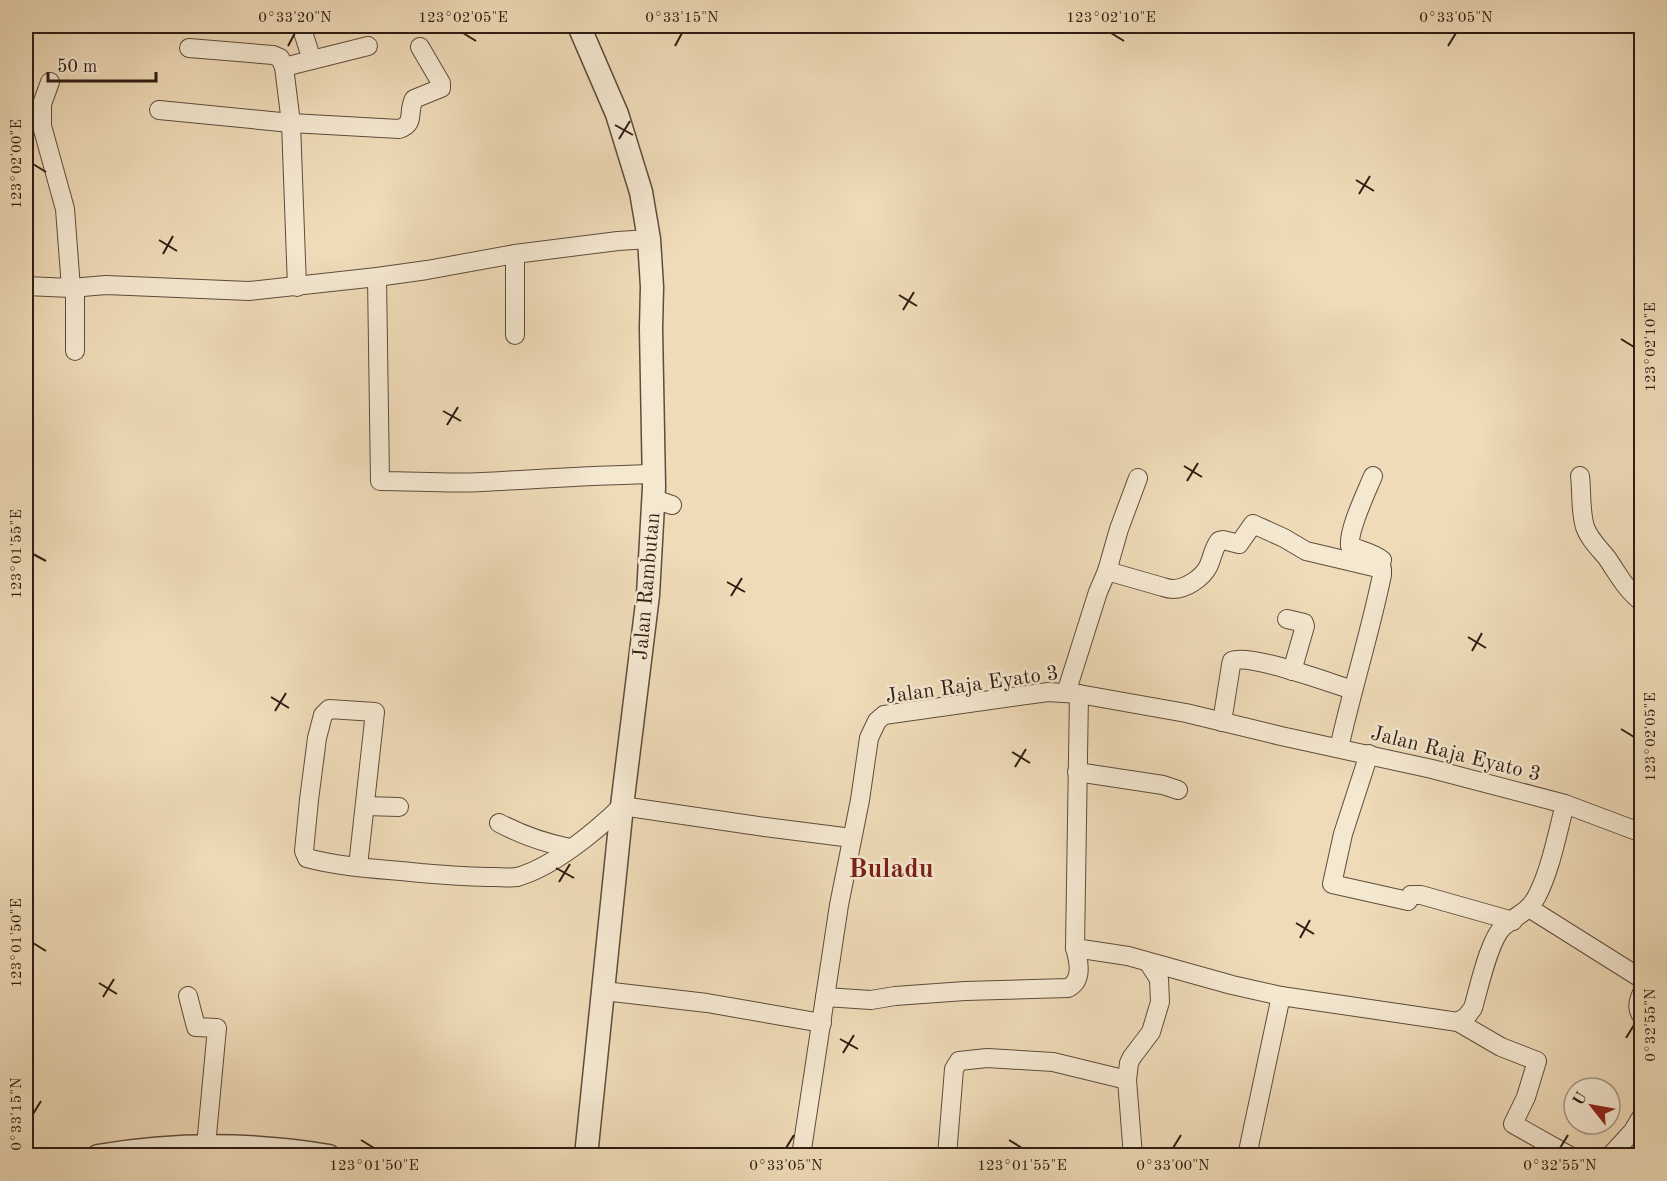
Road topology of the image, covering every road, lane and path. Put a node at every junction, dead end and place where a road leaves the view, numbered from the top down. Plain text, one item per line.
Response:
1 (301, 26) edge
2 (579, 26) edge
3 (368, 46) dead end
4 (420, 47) dead end
5 (189, 48) dead end
6 (312, 60) junction
7 (284, 67) junction
8 (50, 82) dead end
9 (159, 110) dead end
10 (291, 123) junction
11 (649, 239) junction
12 (515, 254) junction
13 (377, 277) junction
14 (26, 286) edge
15 (297, 287) junction
16 (73, 288) junction
17 (514, 335) dead end
18 (75, 351) dead end
19 (654, 474) junction
20 (1373, 476) dead end
21 (1580, 476) dead end
22 (1138, 478) dead end
23 (1380, 568) junction
24 (1107, 571) junction
25 (1641, 602) edge
26 (1287, 619) dead end
27 (1292, 671) junction
28 (1353, 690) junction
29 (1072, 693) junction
30 (1222, 722) junction
31 (1339, 748) junction
32 (1369, 754) junction
33 (1077, 772) junction
34 (1178, 790) dead end
35 (1565, 804) junction
36 (365, 806) junction
37 (622, 806) junction
38 (399, 807) dead end
39 (499, 823) dead end
40 (1641, 833) edge
41 (852, 838) junction
42 (570, 848) junction
43 (358, 866) junction
44 (1529, 908) junction
45 (1513, 921) junction
46 (1075, 948) junction
47 (1148, 962) junction
48 (1641, 980) edge
49 (604, 991) junction
50 (1641, 993) edge
51 (188, 996) dead end
52 (1281, 996) junction
53 (825, 997) junction
54 (1641, 1016) edge
55 (1458, 1022) junction
56 (822, 1023) junction
57 (1126, 1080) junction
58 (1641, 1116) edge
59 (209, 1149) edge
60 (144, 1152) edge
61 (266, 1152) edge
62 (98, 1155) edge
63 (329, 1155) edge
64 (585, 1155) edge
65 (801, 1155) edge
66 (947, 1155) edge
67 (1133, 1155) edge
68 (1247, 1155) edge
69 (1570, 1155) edge
70 (1610, 1155) edge

1 - 6 street
2 - 11 street, Jalan Rambutan
3 - 6 street
4 - 10 street
5 - 7 street
6 - 7 street
7 - 10 street
8 - 16 street
9 - 10 street
10 - 15 street
11 - 12 street
11 - 19 street, Jalan Rambutan
12 - 13 street
12 - 17 street
13 - 15 street
13 - 19 street
14 - 16 street
15 - 16 street
16 - 18 street
19 - 37 street, Jalan Rambutan
20 - 23 street
21 - 25 street
22 - 24 street
23 - 24 street
23 - 28 street
24 - 29 street
26 - 27 street
27 - 28 street
27 - 30 street
28 - 31 street
29 - 30 street, Jalan Raja Eyato 3
29 - 33 street
29 - 41 street, Jalan Raja Eyato 3
30 - 31 street, Jalan Raja Eyato 3
31 - 32 street, Jalan Raja Eyato 3
32 - 35 street, Jalan Raja Eyato 3
32 - 45 street
33 - 34 street
33 - 46 street
35 - 40 street, Jalan Raja Eyato 3
35 - 44 street
36 - 38 street
36 - 43 street
36 - 43 street
37 - 41 street
37 - 42 street
37 - 49 street, Jalan Rambutan
39 - 42 street
41 - 53 street, Jalan Raja Eyato 3
42 - 43 street
44 - 45 street
44 - 48 street
45 - 55 street
46 - 47 street
46 - 53 street
47 - 52 street
47 - 57 street
49 - 56 street
49 - 64 street, Jalan Rambutan
50 - 54 street
51 - 59 street
52 - 55 street
52 - 68 street
53 - 56 street, Jalan Raja Eyato 3
55 - 69 street
56 - 65 street, Jalan Raja Eyato 3
57 - 66 street
57 - 67 street
58 - 70 street
59 - 60 street
59 - 61 street
60 - 62 street
61 - 63 street

